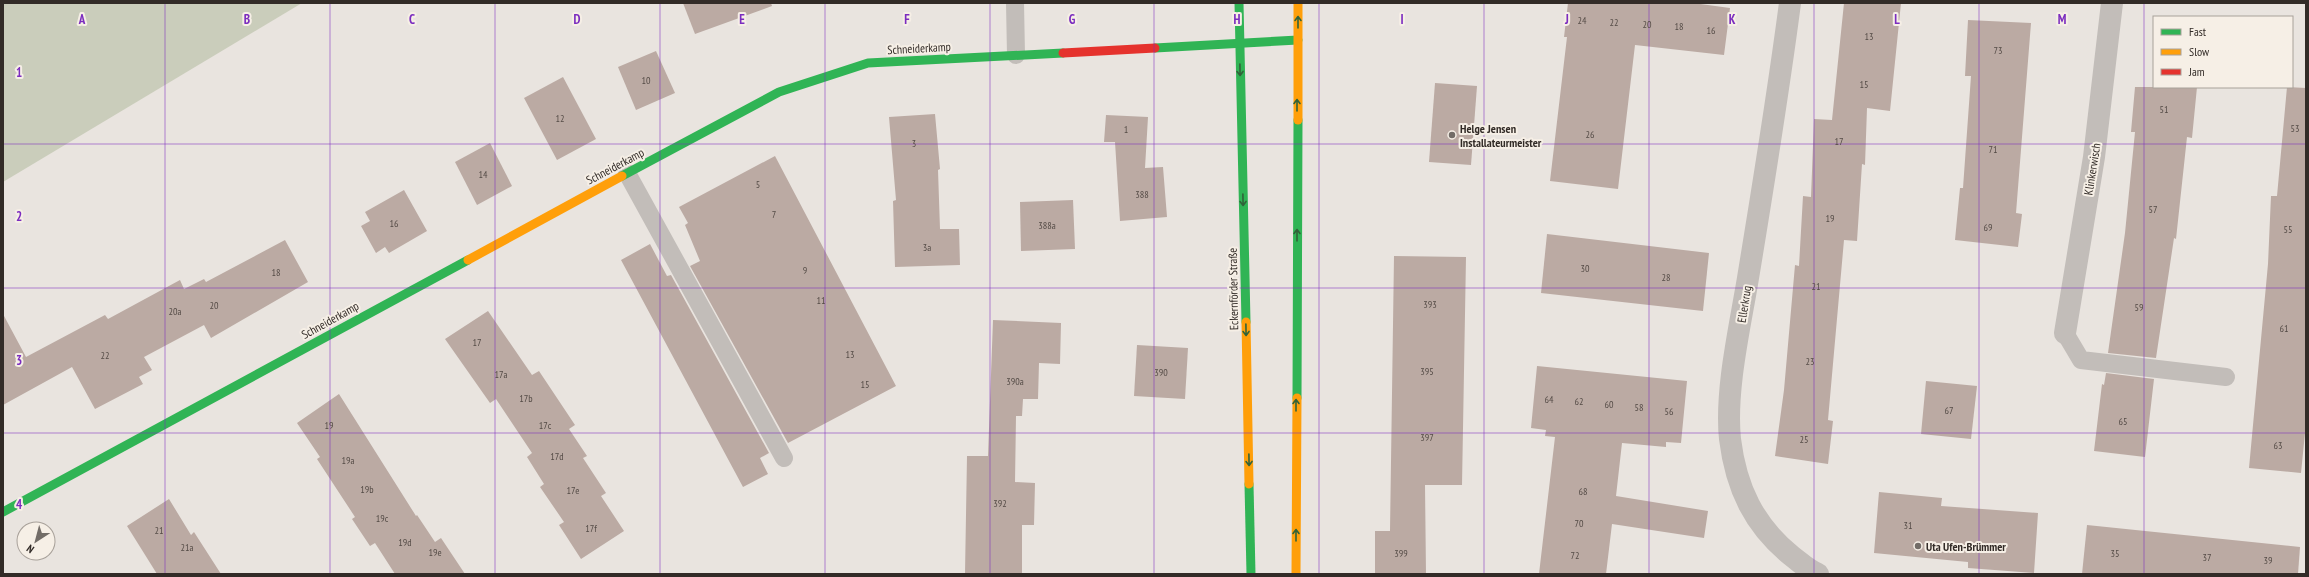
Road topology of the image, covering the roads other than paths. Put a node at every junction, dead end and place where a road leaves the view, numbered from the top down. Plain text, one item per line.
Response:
1 (1015, 3) edge
2 (1239, 3) edge
3 (1298, 3) edge
4 (1790, 3) edge
5 (2112, 3) edge
6 (1298, 40) junction
7 (1240, 42) junction
8 (1016, 55) junction
9 (627, 173) junction
10 (2065, 333) joint
11 (2226, 377) dead end
12 (784, 458) dead end
13 (3, 512) edge
14 (1251, 574) edge
15 (1296, 574) edge
16 (1818, 574) edge

1 - 8 lane
2 - 7 street, Eckernförder Straße
6 -> 3 street
4 - 16 street, Ellerkrug
5 - 10 street, Klinkerwisch
6 - 7 street, Schneiderkamp
15 -> 6 street
7 - 8 street, Schneiderkamp
7 -> 14 street, Eckernförder Straße
8 - 9 street, Schneiderkamp
9 - 12 lane
9 - 13 street, Schneiderkamp
10 - 11 lane

